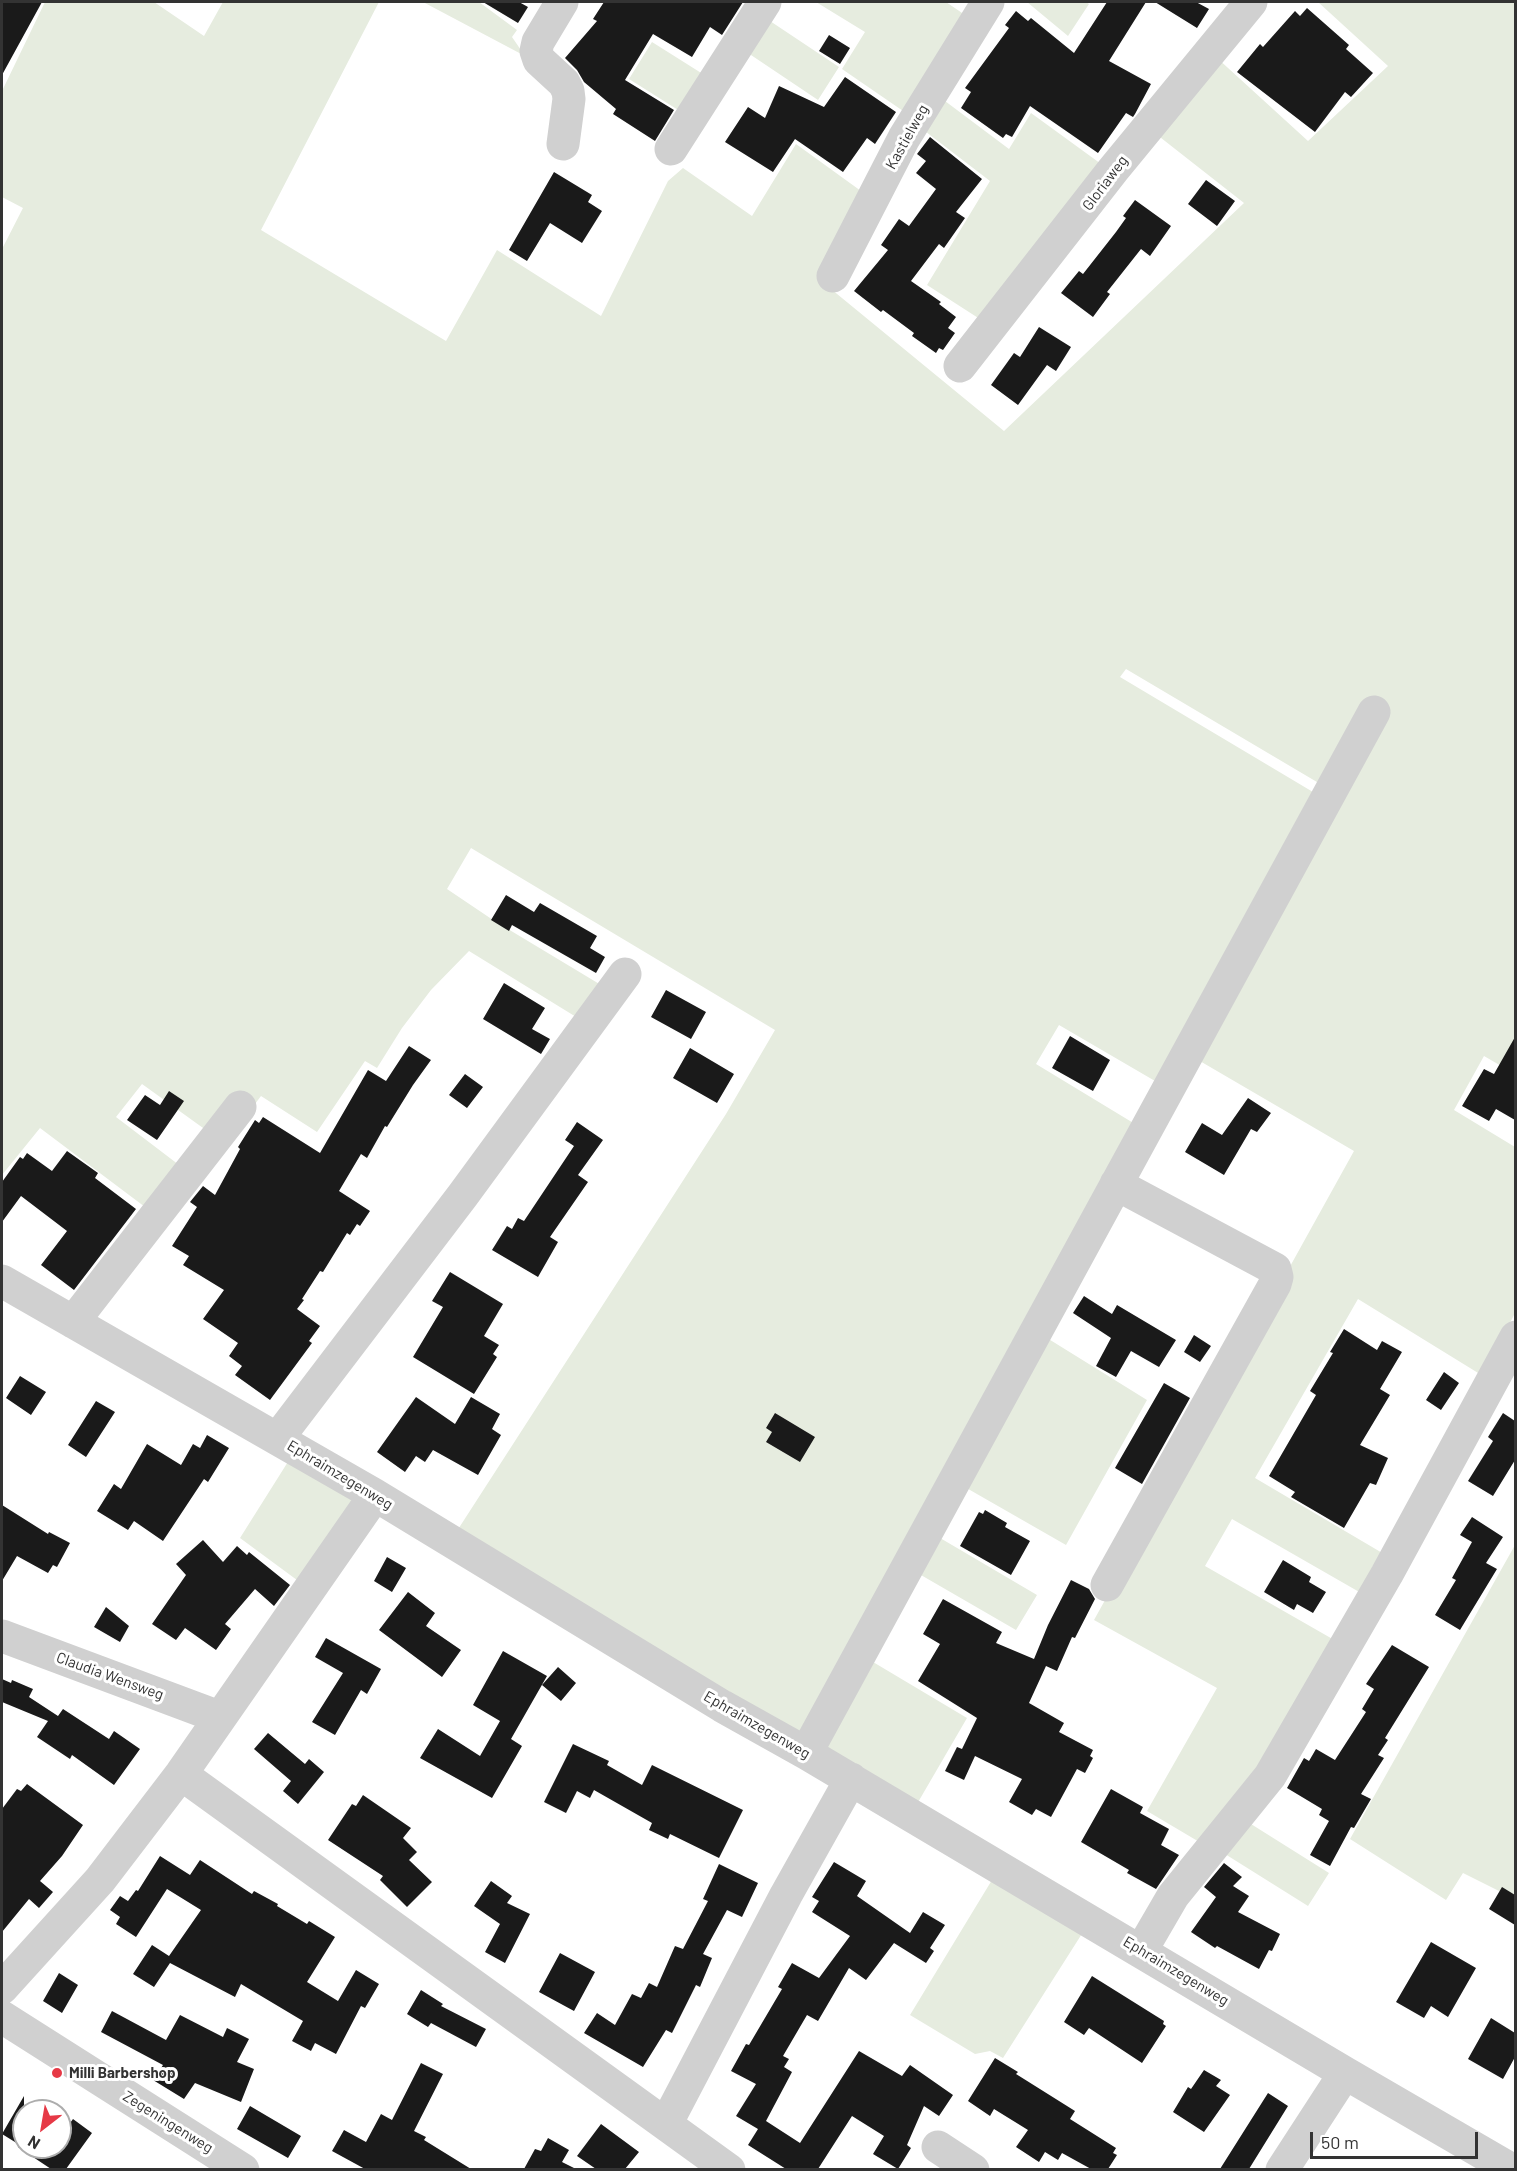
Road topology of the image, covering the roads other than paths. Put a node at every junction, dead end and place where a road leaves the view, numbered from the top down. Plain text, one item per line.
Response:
1 (562, 2) edge
2 (765, 2) edge
3 (988, 2) edge
4 (1251, 2) edge
5 (563, 144) dead end
6 (671, 149) dead end
7 (833, 276) dead end
8 (960, 366) dead end
9 (1374, 712) dead end
10 (625, 974) dead end
11 (240, 1107) dead end
12 (1116, 1184) junction
13 (2, 1281) edge
14 (73, 1322) junction
15 (1515, 1337) edge
16 (278, 1438) junction
17 (375, 1495) junction
18 (1107, 1585) dead end
19 (2, 1636) edge
20 (219, 1717) junction
21 (806, 1753) junction
22 (181, 1774) junction
23 (851, 1779) junction
24 (1141, 1950) junction
25 (2, 1988) edge
26 (2, 2017) edge
27 (1345, 2073) junction
28 (666, 2124) junction
29 (938, 2147) dead end
30 (243, 2169) edge
31 (729, 2169) edge
32 (973, 2169) edge
33 (1282, 2169) edge
34 (1512, 2169) edge

1 - 5 street
2 - 6 street
3 - 7 street, Kastielweg
4 - 8 street, Gloriaweg
9 - 12 street
10 - 16 street
11 - 14 street
12 - 18 street
12 - 21 street
13 - 14 street, Ephraimzegenweg
14 - 16 street, Ephraimzegenweg
15 - 24 street
16 - 17 street, Ephraimzegenweg
17 - 20 street
17 - 21 street, Ephraimzegenweg
19 - 20 street, Claudia Wensweg
20 - 22 street
21 - 23 street, Ephraimzegenweg
22 - 25 street
22 - 28 street
23 - 24 street, Ephraimzegenweg
23 - 28 street
24 - 27 street, Ephraimzegenweg
26 - 30 street, Zegeningenweg
27 - 33 street
27 - 34 street, Ephraimzegenweg
28 - 31 street
29 - 32 street

